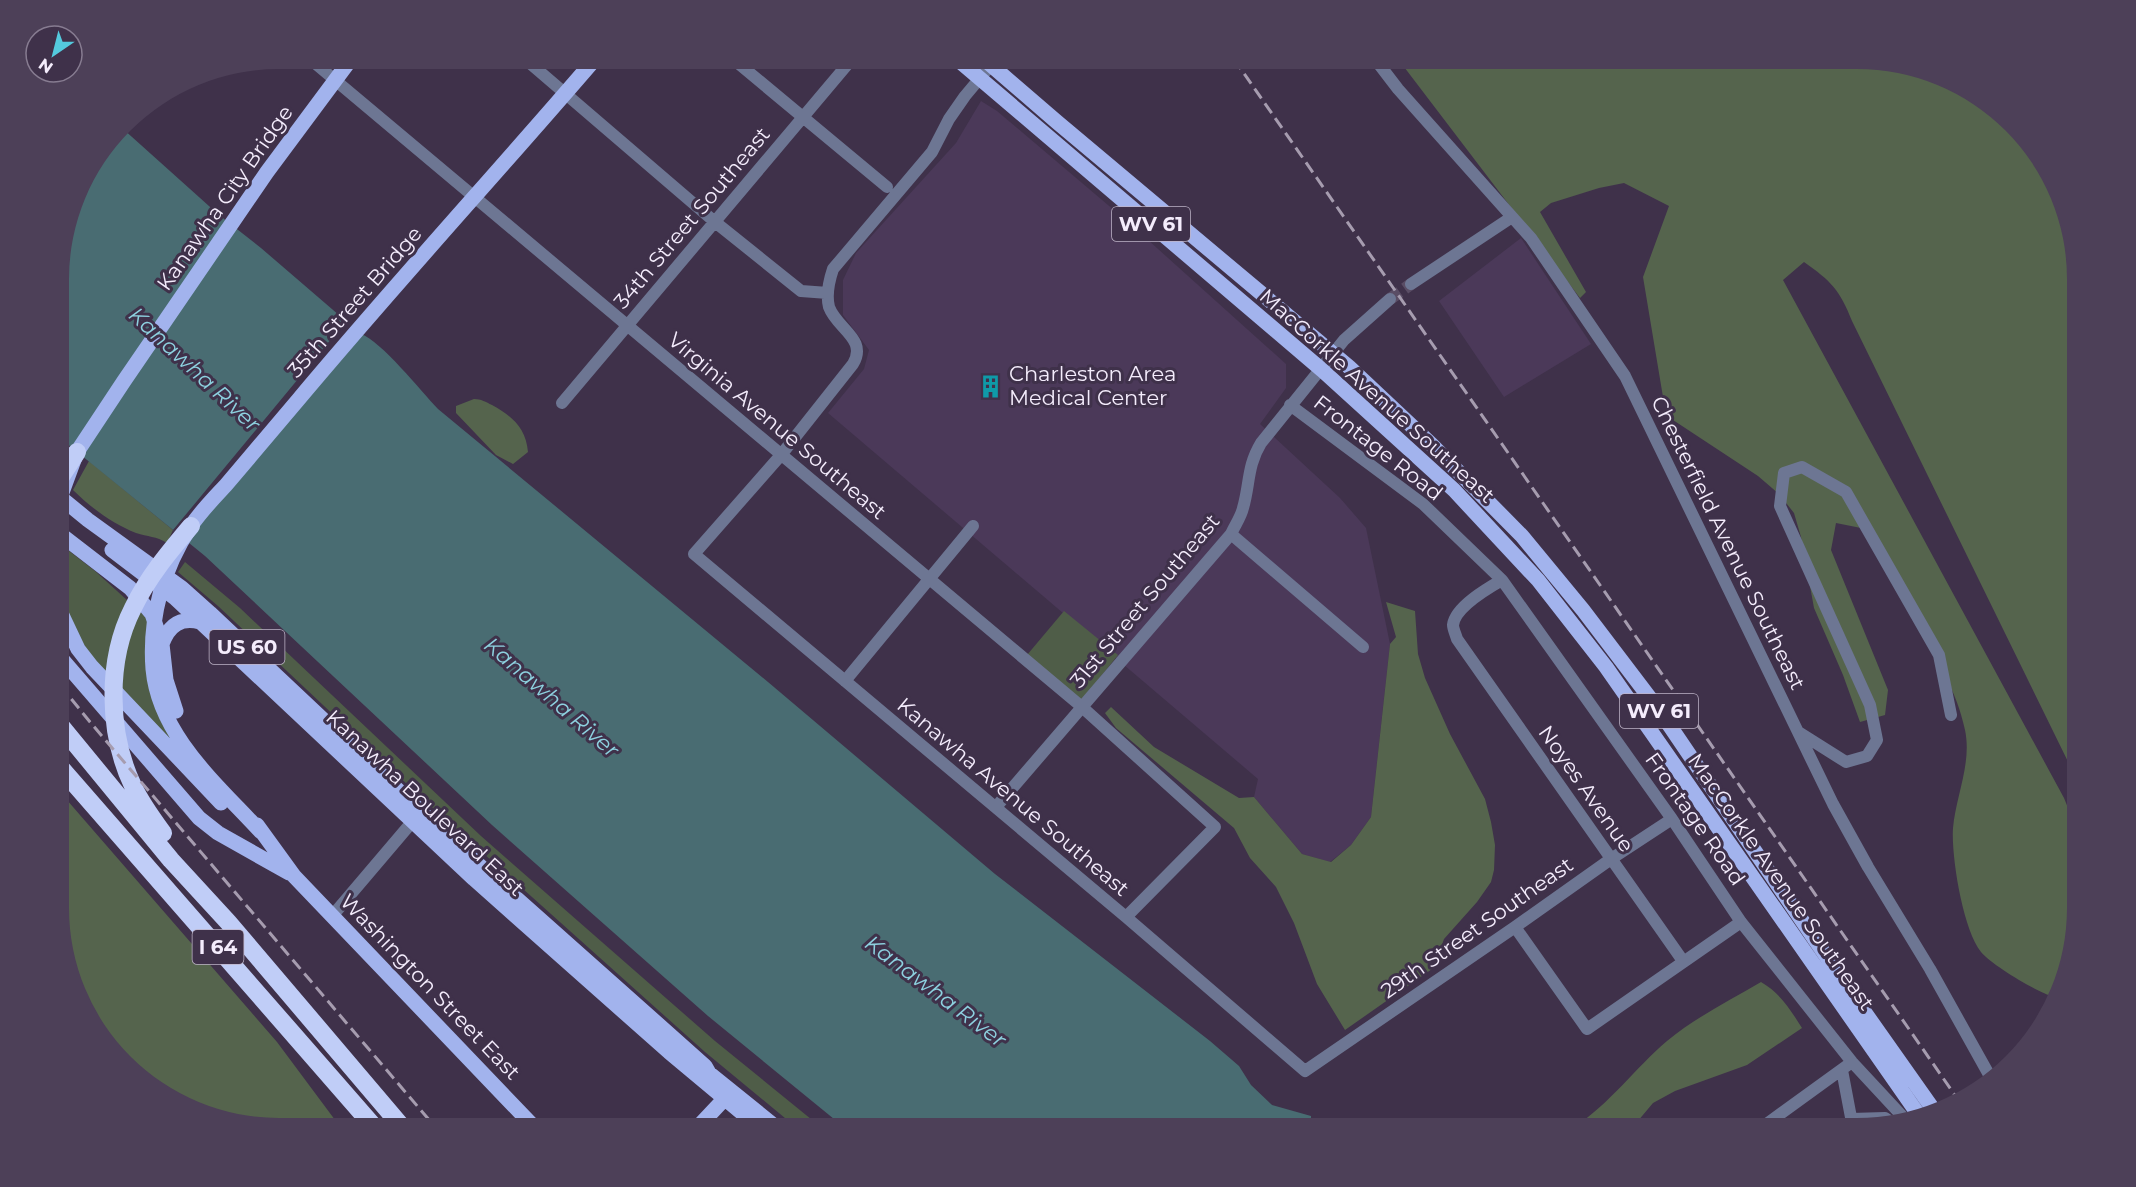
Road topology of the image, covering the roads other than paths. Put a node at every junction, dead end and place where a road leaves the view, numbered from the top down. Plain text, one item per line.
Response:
1 (323, 69) edge
2 (343, 69) edge
3 (538, 69) edge
4 (586, 69) edge
5 (746, 69) edge
6 (843, 69) edge
7 (969, 69) edge
8 (984, 69) edge
9 (1000, 69) edge
10 (1383, 69) edge
11 (979, 78) junction
12 (566, 92) junction
13 (803, 117) junction
14 (887, 187) dead end
15 (1512, 217) junction
16 (715, 222) junction
17 (1411, 284) tunnel mouth
18 (828, 293) junction
19 (1390, 299) tunnel mouth
20 (628, 325) junction
21 (1334, 354) junction
22 (1322, 370) junction
23 (562, 403) dead end
24 (1290, 405) junction
25 (77, 452) junction
26 (781, 455) junction
27 (69, 464) edge
28 (69, 474) edge
29 (69, 505) edge
30 (69, 516) edge
31 (191, 526) junction
32 (973, 526) dead end
33 (1231, 534) junction
34 (69, 541) edge
35 (929, 579) junction
36 (1502, 580) junction
37 (200, 622) junction
38 (69, 630) edge
39 (162, 644) junction
40 (1363, 647) dead end
41 (69, 667) edge
42 (845, 681) junction
43 (1082, 707) junction
44 (1951, 715) dead end
45 (1798, 732) junction
46 (69, 736) edge
47 (69, 777) edge
48 (996, 807) junction
49 (416, 817) junction
50 (1672, 819) junction
51 (261, 832) junction
52 (1611, 859) junction
53 (294, 876) junction
54 (333, 915) junction
55 (1126, 917) junction
56 (228, 922) junction
57 (1741, 922) junction
58 (1515, 927) junction
59 (1683, 961) junction
60 (1852, 1062) junction
61 (705, 1066) junction
62 (1842, 1070) junction
63 (1305, 1071) joint
64 (1988, 1072) edge
65 (728, 1096) junction
66 (1930, 1105) edge
67 (1915, 1110) edge
68 (1900, 1114) edge
69 (366, 1118) edge
70 (395, 1118) edge
71 (526, 1118) edge
72 (707, 1118) edge
73 (750, 1118) edge
74 (762, 1118) edge
75 (772, 1118) edge
76 (1775, 1118) edge
77 (1851, 1118) edge

1 - 20 street, Virginia Avenue Southeast
2 - 25 main road, Kanawha City Bridge
3 - 12 street
4 - 12 main road, 35th Street Bridge
5 - 13 street
6 - 13 street, 34th Street Southeast
7 - 11 main road, MacCorkle Avenue Southeast / WV 61
8 - 11 street
9 - 21 main road, MacCorkle Avenue Southeast / WV 61
10 - 15 street, Chesterfield Avenue Southeast
11 - 18 street
11 - 22 main road, MacCorkle Avenue Southeast / WV 61
12 - 16 street
12 - 31 main road, 35th Street Bridge
13 - 14 street
13 - 16 street, 34th Street Southeast
15 - 17 street
15 - 45 street, Chesterfield Avenue Southeast
16 - 18 street
16 - 20 street, 34th Street Southeast
18 - 26 street
19 - 21 street, 31st Street Southeast
20 - 23 street, 34th Street Southeast
20 - 26 street, Virginia Avenue Southeast
21 - 22 street, 31st Street Southeast
21 - 66 main road, MacCorkle Avenue Southeast / WV 61
22 - 24 street, 31st Street Southeast
22 - 67 main road, MacCorkle Avenue Southeast / WV 61
24 - 33 street, 31st Street Southeast
24 - 36 street, Frontage Road
25 - 27 highway
25 - 28 main road, Kanawha City Bridge
26 - 35 street, Virginia Avenue Southeast
26 - 42 street, Kanawha Avenue Southeast
29 - 49 main road, Kanawha Boulevard East / US 60
30 - 37 main road, Kanawha Boulevard East / US 60
31 - 51 main road, 35th Street Bridge
31 - 56 highway
32 - 35 street
33 - 40 street
33 - 43 street, 31st Street Southeast
34 - 39 main road, Washington Street East
35 - 42 street
35 - 43 street, Virginia Avenue Southeast
36 - 50 street, Frontage Road
36 - 52 street, Noyes Avenue
37 - 39 main road
37 - 49 main road, Kanawha Boulevard East / US 60
38 - 53 main road
39 - 51 main road, Washington Street East
41 - 53 main road, Washington Street East
42 - 48 street, Kanawha Avenue Southeast
43 - 48 street, 31st Street Southeast
43 - 55 street, Virginia Avenue Southeast
44 - 45 street
45 - 64 street, Chesterfield Avenue Southeast
46 - 56 highway, I 64
47 - 69 highway, I 64
48 - 55 street, Kanawha Avenue Southeast
49 - 54 street
49 - 61 main road, Kanawha Boulevard East / US 60
49 - 65 main road, Kanawha Boulevard East / US 60
50 - 52 street, 29th Street Southeast
50 - 57 street, Frontage Road
51 - 53 main road, Washington Street East
52 - 58 street, 29th Street Southeast
52 - 59 street, Noyes Avenue
53 - 54 main road, Washington Street East
54 - 71 main road, Washington Street East
55 - 63 street, Kanawha Avenue Southeast
56 - 70 highway, I 64
57 - 59 street
57 - 60 street, Frontage Road
58 - 59 street
58 - 63 street, 29th Street Southeast
60 - 62 street
60 - 68 street, Frontage Road
61 - 65 main road, Kanawha Boulevard East / US 60
61 - 75 main road, Kanawha Boulevard East / US 60
62 - 76 street
62 - 77 street
65 - 72 main road
65 - 73 main road, Kanawha Boulevard East / US 60
65 - 74 main road, Kanawha Boulevard East / US 60

